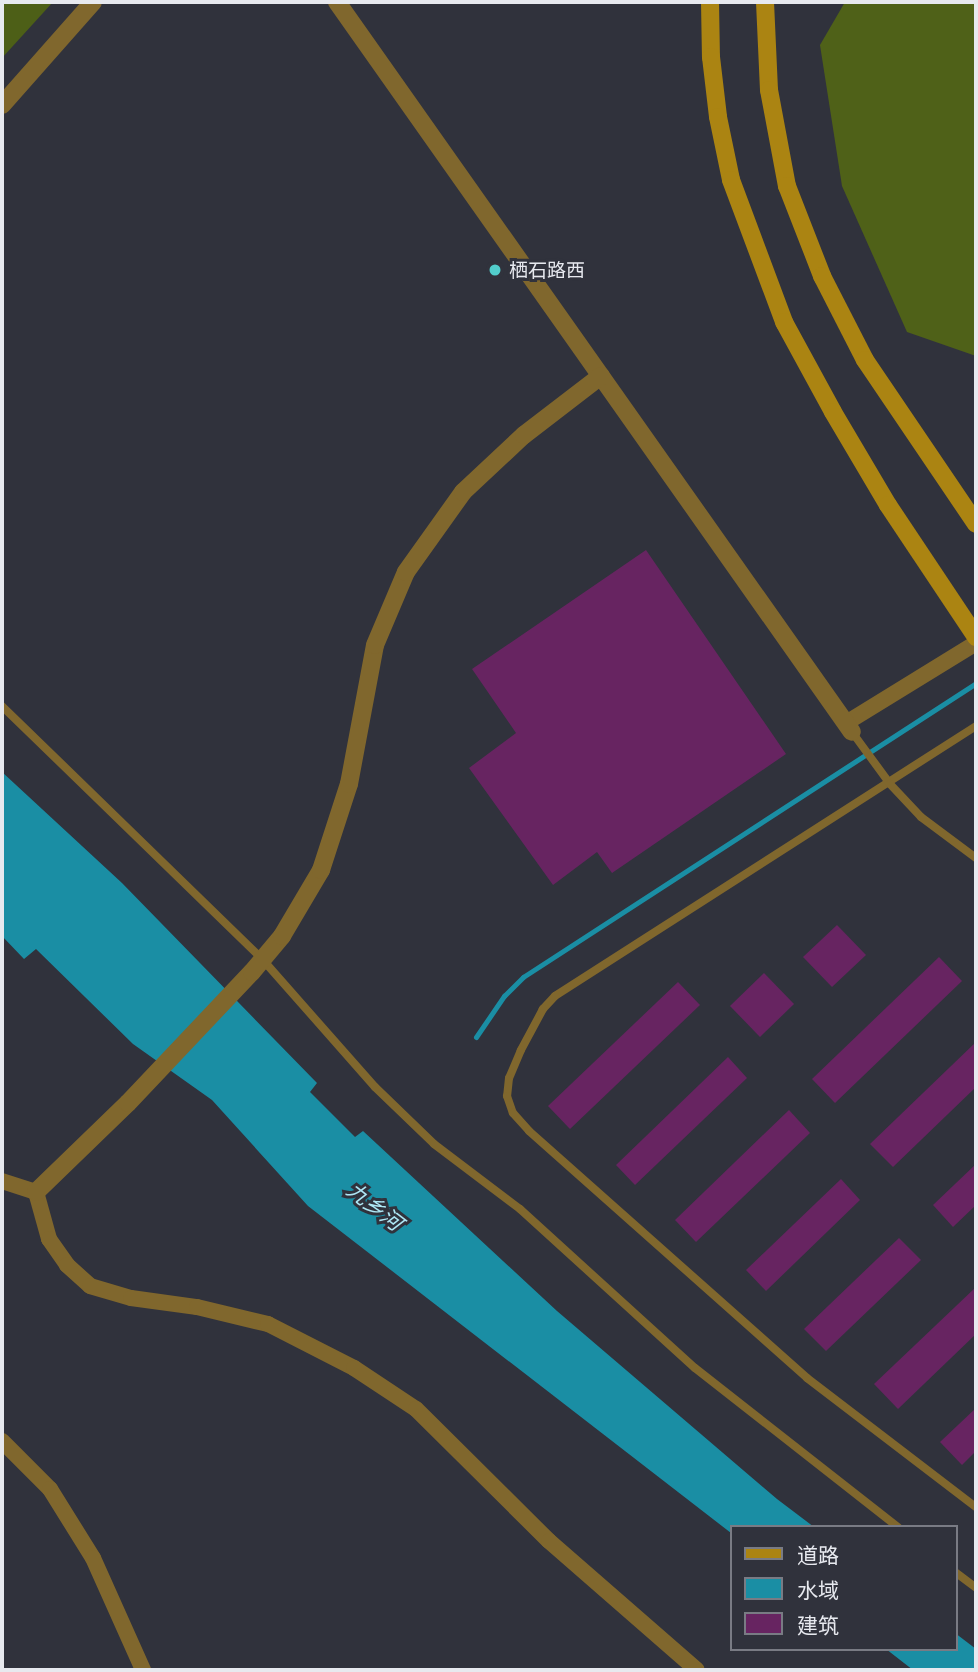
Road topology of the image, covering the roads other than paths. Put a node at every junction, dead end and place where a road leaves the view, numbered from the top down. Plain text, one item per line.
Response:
1 (93, 2) edge
2 (337, 2) edge
3 (710, 2) edge
4 (765, 2) edge
5 (2, 105) edge
6 (601, 376) junction
7 (976, 524) edge
8 (976, 640) edge
9 (2, 706) edge
10 (976, 726) edge
11 (849, 728) junction
12 (890, 784) junction
13 (976, 858) edge
14 (258, 966) junction
15 (2, 1181) edge
16 (36, 1192) junction
17 (2, 1441) edge
18 (976, 1507) edge
19 (895, 1525) edge
20 (957, 1574) edge
21 (976, 1588) edge
22 (143, 1670) edge
23 (697, 1670) edge

1 - 5 street
2 - 6 street
3 - 8 main road
4 - 7 main road
6 - 11 street
6 - 14 street
8 - 11 street
9 - 14 lane
10 - 12 lane
11 - 12 lane
12 - 13 lane
12 - 18 lane
14 - 16 street
14 - 19 lane
15 - 16 street
16 - 23 street
17 - 22 street
20 - 21 lane

